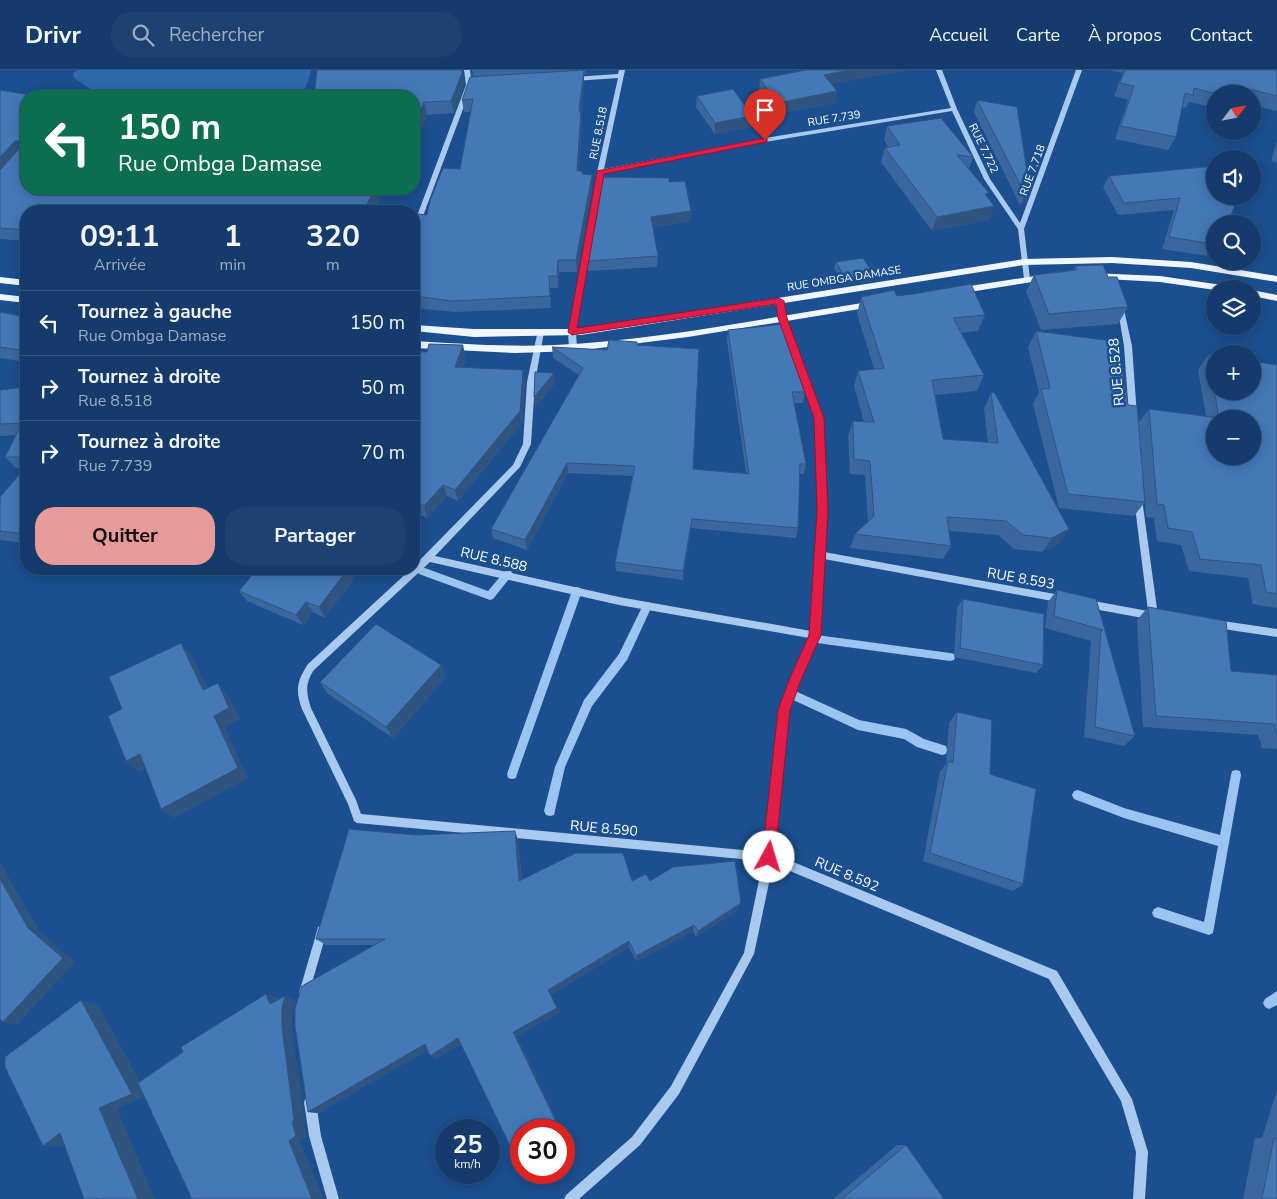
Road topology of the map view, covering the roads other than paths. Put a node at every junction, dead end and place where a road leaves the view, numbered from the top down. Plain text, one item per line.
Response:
1 (467, 70) edge
2 (939, 70) edge
3 (1079, 70) edge
4 (620, 73) edge
5 (569, 79) edge
6 (469, 85) junction
7 (479, 85) edge
8 (954, 109) junction
9 (600, 172) junction
10 (420, 216) edge
11 (1021, 229) junction
12 (1024, 262) junction
13 (1076, 276) edge
14 (1057, 277) edge
15 (1027, 279) junction
16 (1277, 279) edge
17 (0, 280) edge
18 (20, 282) edge
19 (1206, 285) edge
20 (942, 293) edge
21 (1118, 293) edge
22 (1261, 295) edge
23 (0, 297) edge
24 (1277, 298) edge
25 (20, 299) edge
26 (779, 301) junction
27 (886, 302) edge
28 (782, 318) junction
29 (420, 328) edge
30 (540, 332) junction
31 (572, 332) junction
32 (420, 345) edge
33 (573, 348) junction
34 (538, 349) junction
35 (1133, 421) edge
36 (1138, 487) edge
37 (820, 555) junction
38 (428, 558) junction
39 (420, 566) edge
40 (410, 575) edge
41 (1153, 616) junction
42 (1162, 617) edge
43 (1210, 623) edge
44 (1277, 632) edge
45 (815, 635) junction
46 (357, 818) junction
47 (352, 832) edge
48 (769, 857) junction
49 (325, 923) edge
50 (1053, 975) joint
51 (301, 1004) edge
52 (308, 1088) edge
53 (333, 1199) edge
54 (570, 1199) edge
55 (1139, 1199) edge

1 - 6 street
2 - 8 street, RUE 7.722
3 - 11 street, RUE 7.718
4 - 5 street
4 - 9 street, RUE 8.518
6 - 7 street
6 - 10 street
8 - 9 street, RUE 7.739
8 - 11 street, RUE 7.722
9 - 31 street, RUE 8.518
11 - 12 street, RUE 7.718
12 - 15 street, RUE 7.718
12 - 16 main road, RUE OMBGA DAMASE
12 - 26 main road, RUE OMBGA DAMASE
13 - 19 main road
14 - 15 main road
15 - 20 main road
17 - 18 main road
21 - 35 street, RUE 8.528
22 - 24 main road
23 - 25 main road
26 - 28 street
26 - 31 main road, RUE OMBGA DAMASE
27 - 28 main road
28 - 33 main road
28 - 37 street
29 - 30 main road, RUE OMBGA DAMASE
30 - 31 main road, RUE OMBGA DAMASE
30 - 34 street, RUE 8.588
31 - 33 street, RUE 8.518
32 - 34 main road
33 - 34 main road
34 - 38 street, RUE 8.588
36 - 41 street
37 - 41 street, RUE 8.593
37 - 45 street
38 - 39 street
38 - 45 street, RUE 8.588
40 - 46 street
41 - 42 street, RUE 8.593
43 - 44 street
45 - 48 street
46 - 47 street
46 - 48 street, RUE 8.590
48 - 50 street, RUE 8.592
48 - 54 street
49 - 51 street
50 - 55 street
52 - 53 street

